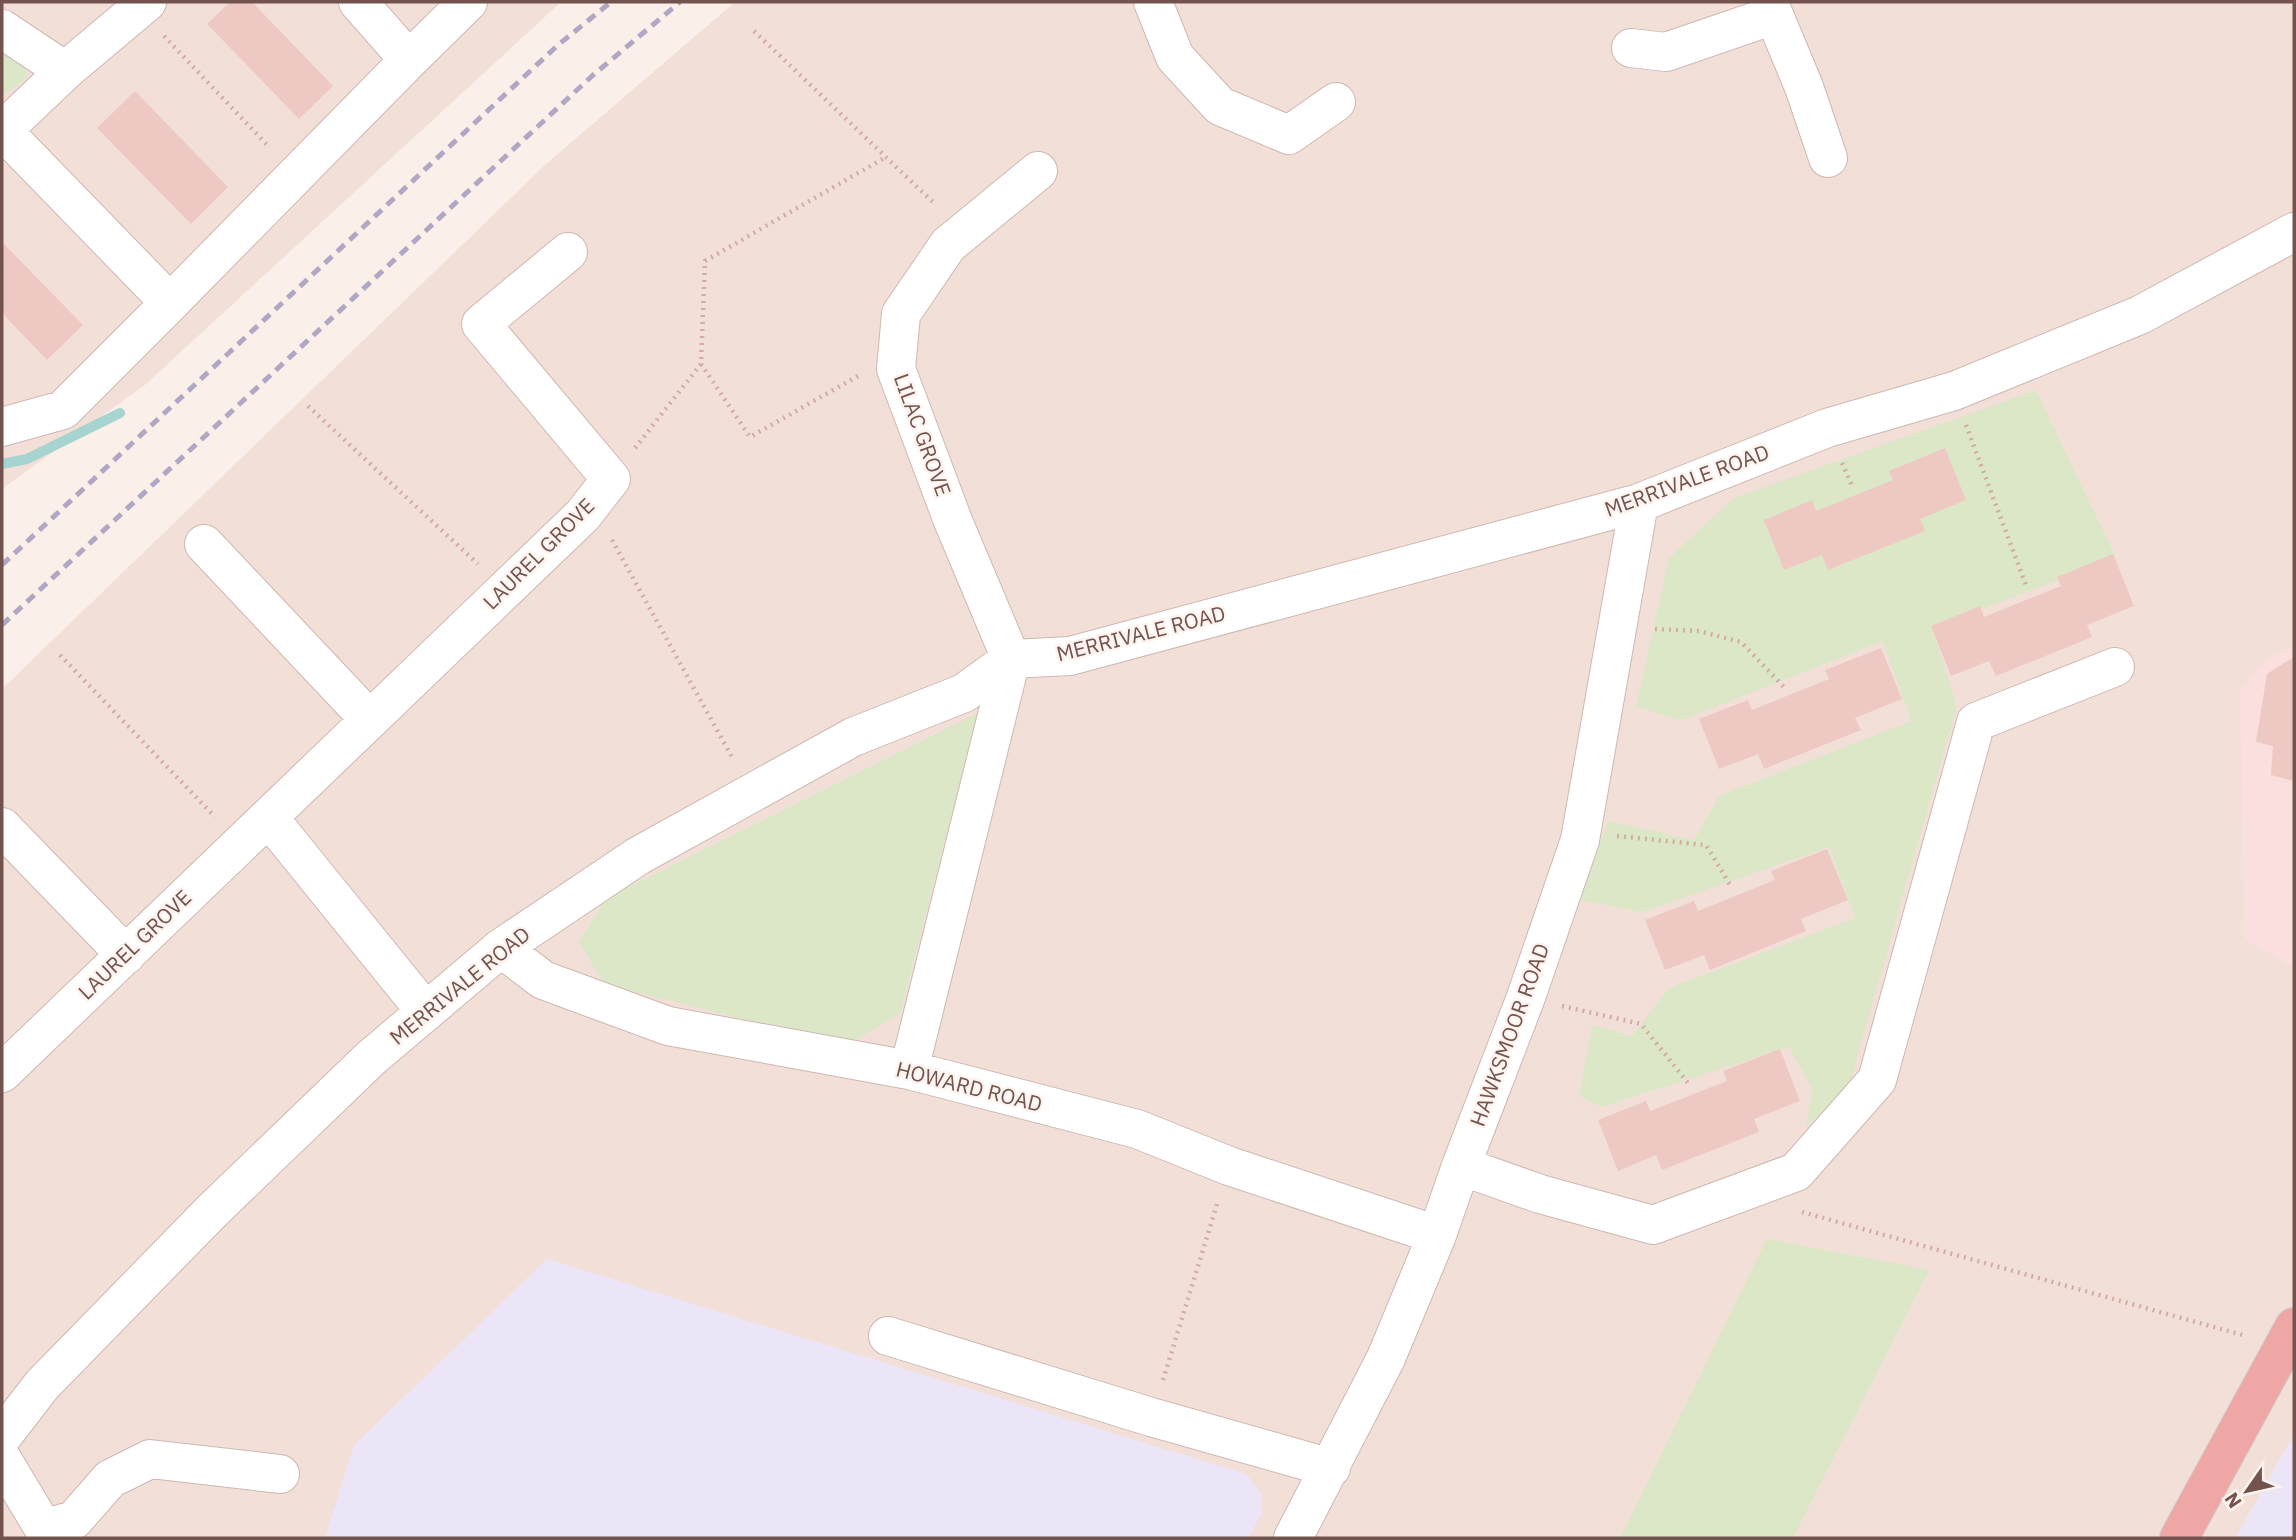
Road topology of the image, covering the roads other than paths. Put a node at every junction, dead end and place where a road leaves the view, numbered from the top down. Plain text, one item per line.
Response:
1 (358, 2) edge
2 (468, 2) edge
3 (1153, 2) edge
4 (143, 6) edge
5 (1771, 9) edge
6 (2, 29) edge
7 (409, 60) junction
8 (1654, 61) dead end
9 (65, 71) junction
10 (1336, 102) dead end
11 (2, 131) edge
12 (1828, 158) dead end
13 (1038, 171) dead end
14 (2294, 232) edge
15 (568, 252) dead end
16 (170, 303) junction
17 (2, 427) edge
18 (1639, 503) junction
19 (204, 544) dead end
20 (1011, 659) junction
21 (2115, 667) dead end
22 (370, 720) junction
23 (269, 818) junction
24 (2, 827) edge
25 (501, 948) junction
26 (126, 955) junction
27 (426, 1012) junction
28 (909, 1070) junction
29 (2, 1073) edge
30 (1461, 1166) junction
31 (1437, 1236) junction
32 (888, 1336) dead end
33 (2289, 1337) edge
34 (2, 1437) edge
35 (2, 1459) edge
36 (1331, 1468) junction
37 (280, 1474) dead end
38 (45, 1534) edge
39 (1293, 1538) edge
40 (2179, 1538) edge

1 - 7 street
2 - 7 street
3 - 10 street
4 - 9 street
5 - 8 street
5 - 12 street
6 - 9 street
7 - 16 street
9 - 11 street
11 - 16 street
13 - 20 street, LILAC GROVE
14 - 18 street, MERRIVALE ROAD
15 - 22 street, LAUREL GROVE
16 - 17 street
18 - 20 street, MERRIVALE ROAD
18 - 30 street, HAWKSMOOR ROAD
19 - 22 street
20 - 25 street, MERRIVALE ROAD
20 - 28 street
21 - 30 street
22 - 23 street, LAUREL GROVE
23 - 26 street, LAUREL GROVE
23 - 27 street
24 - 26 street
25 - 27 street, MERRIVALE ROAD
25 - 28 street, HOWARD ROAD
26 - 29 street, LAUREL GROVE
27 - 34 street, MERRIVALE ROAD
28 - 31 street, HOWARD ROAD
30 - 31 street, HAWKSMOOR ROAD
31 - 36 street, HAWKSMOOR ROAD
32 - 36 street
33 - 40 highway
35 - 38 street
36 - 39 street, HAWKSMOOR ROAD
37 - 38 street

